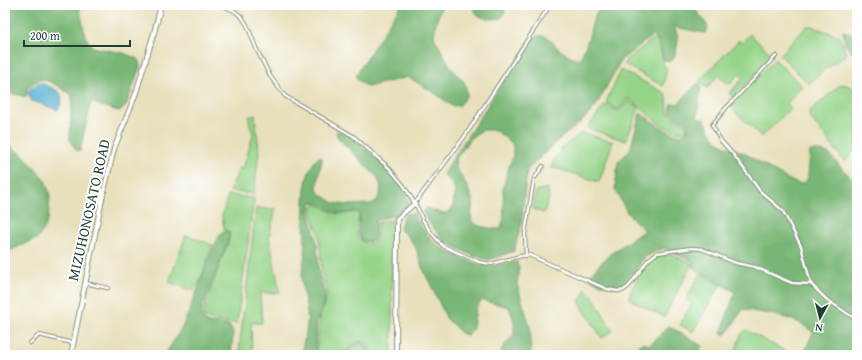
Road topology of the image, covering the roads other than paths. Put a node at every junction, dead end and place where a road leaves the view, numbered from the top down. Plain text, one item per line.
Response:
1 (161, 5) edge
2 (221, 5) edge
3 (550, 5) edge
4 (776, 56) dead end
5 (543, 166) dead end
6 (415, 203) junction
7 (526, 256) junction
8 (85, 284) junction
9 (811, 284) junction
10 (108, 288) dead end
11 (857, 320) edge
12 (30, 343) dead end
13 (73, 344) junction
14 (71, 355) edge
15 (396, 355) edge

1 - 8 street, MIZUHONOSATO ROAD
2 - 6 street
3 - 6 street
4 - 9 street
5 - 7 street
6 - 7 street
6 - 15 street
7 - 9 street
8 - 10 street
8 - 13 street, MIZUHONOSATO ROAD
9 - 11 street
12 - 13 street
13 - 14 street, MIZUHONOSATO ROAD

